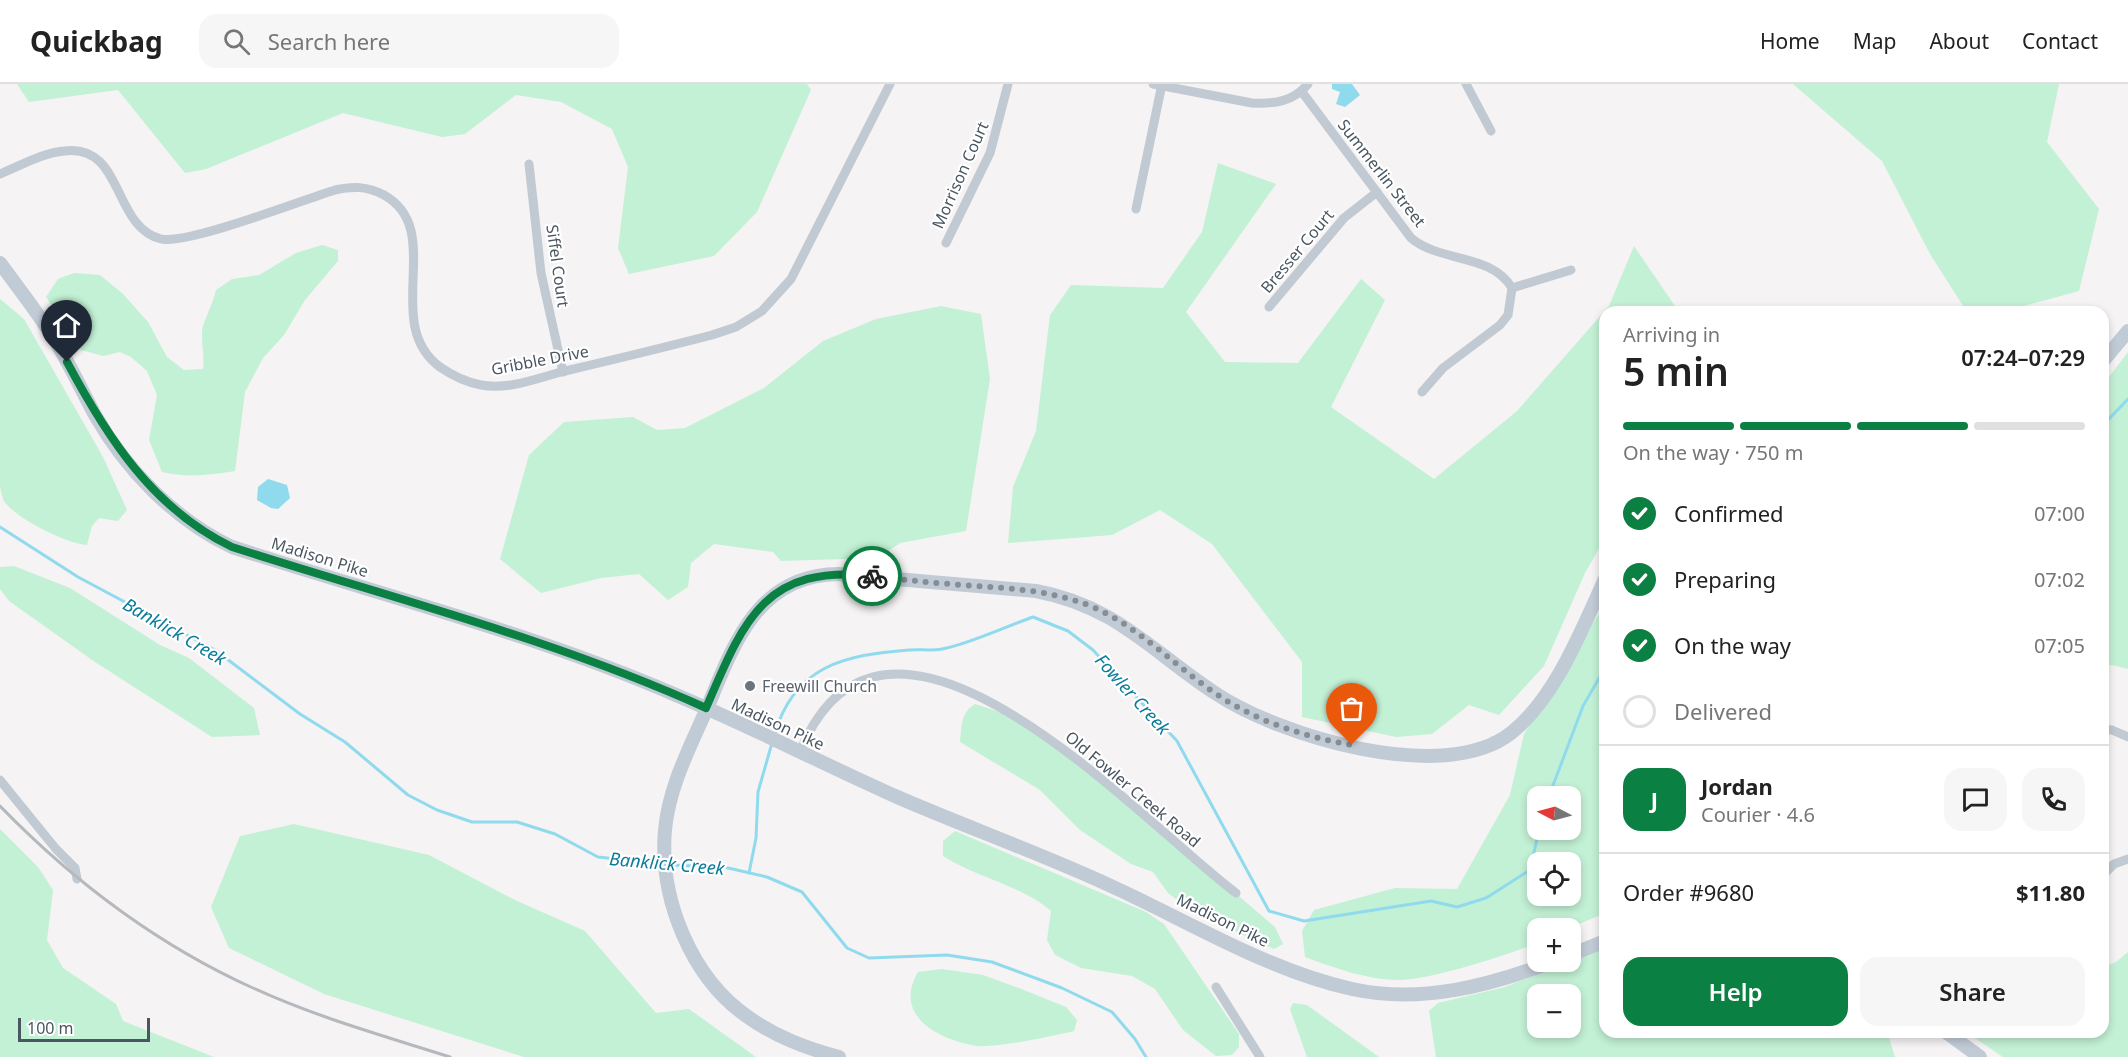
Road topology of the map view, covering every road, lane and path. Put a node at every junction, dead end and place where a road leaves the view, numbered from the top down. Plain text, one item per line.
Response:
1 (890, 84) edge
2 (1008, 84) edge
3 (1466, 84) edge
4 (1159, 85) edge
5 (1305, 88) edge
6 (1491, 131) dead end
7 (529, 164) dead end
8 (0, 174) edge
9 (1377, 192) junction
10 (1136, 209) dead end
11 (946, 243) dead end
12 (0, 263) edge
13 (1571, 270) dead end
14 (1512, 288) junction
15 (1269, 308) dead end
16 (2128, 331) edge
17 (2109, 354) edge
18 (563, 372) junction
19 (1422, 392) dead end
20 (1599, 592) edge
21 (706, 708) junction
22 (2109, 730) edge
23 (2128, 737) edge
24 (794, 750) junction
25 (0, 780) edge
26 (2128, 859) edge
27 (2109, 869) edge
28 (77, 879) dead end
29 (1236, 893) dead end
30 (1599, 943) edge
31 (1581, 951) edge
32 (1527, 971) edge
33 (1216, 987) dead end
34 (1954, 1038) edge
35 (839, 1057) edge
36 (1260, 1057) edge
37 (1980, 1057) edge

1 - 18 street, Gribble Drive
2 - 11 street, Morrison Court
3 - 6 street
4 - 5 street
4 - 10 street
5 - 9 street, Summerlin Street
7 - 18 street, Siffel Court
8 - 18 street, Gribble Drive
9 - 14 street, Summerlin Street
9 - 15 street, Bresser Court
12 - 21 street, Madison Pike
13 - 14 street
14 - 19 street
16 - 17 street
20 - 21 street
21 - 24 street, Madison Pike
21 - 35 street
22 - 23 street
24 - 29 street, Old Fowler Creek Road
24 - 32 street, Madison Pike
25 - 28 street
26 - 27 street
30 - 31 street
33 - 36 street
34 - 37 street

